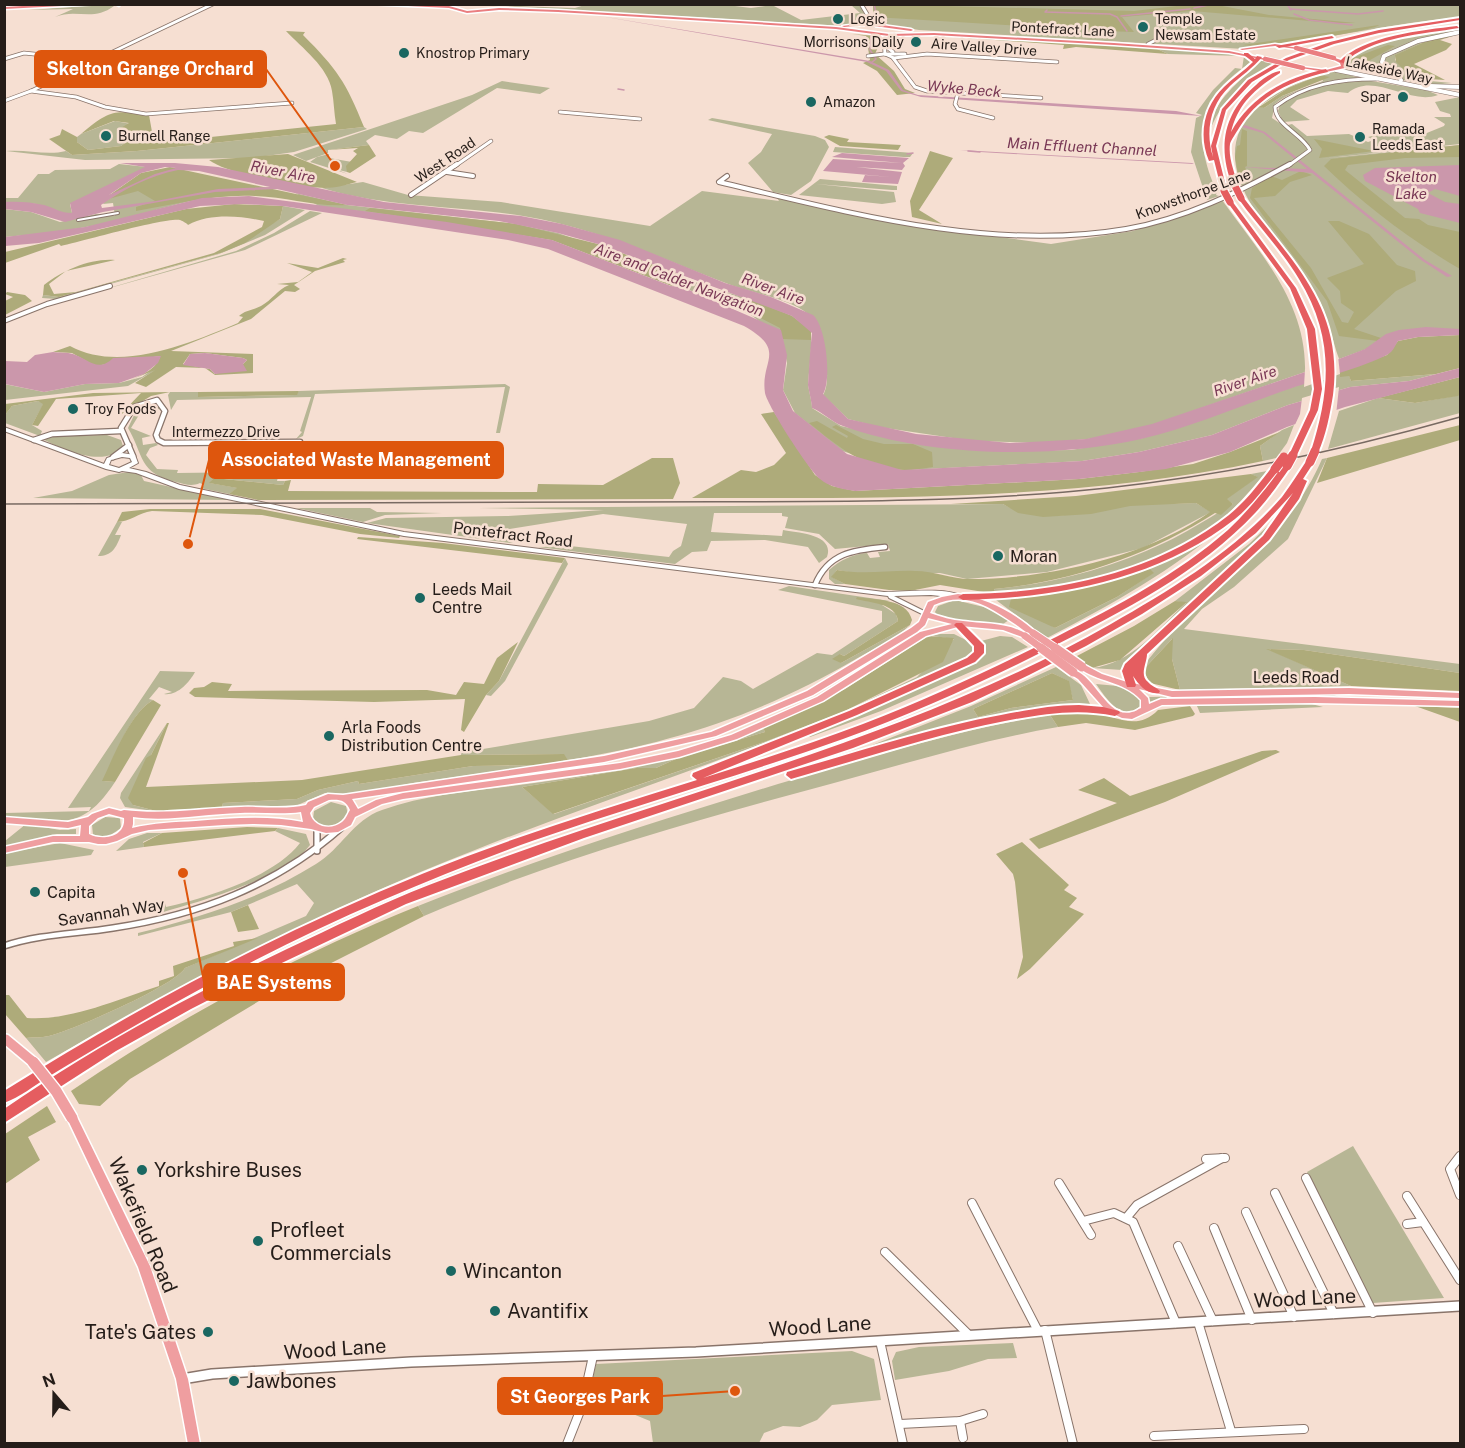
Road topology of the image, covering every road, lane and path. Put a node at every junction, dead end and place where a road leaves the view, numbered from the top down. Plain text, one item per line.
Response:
1 (80, 4) edge
2 (99, 4) edge
3 (213, 4) edge
4 (369, 4) edge
5 (412, 4) edge
6 (462, 4) edge
7 (861, 4) edge
8 (487, 5) edge
9 (5, 6) edge
10 (205, 6) edge
11 (458, 9) junction
12 (483, 10) junction
13 (867, 20) junction
14 (1461, 21) edge
15 (859, 25) junction
16 (874, 25) junction
17 (903, 28) junction
18 (851, 30) junction
19 (1461, 32) edge
20 (878, 34) junction
21 (901, 34) junction
22 (894, 35) junction
23 (1160, 38) dead end
24 (1155, 43) junction
25 (1279, 46) junction
26 (1257, 48) junction
27 (894, 52) junction
28 (902, 54) junction
29 (1246, 54) joint
30 (885, 55) junction
31 (868, 56) dead end
32 (875, 56) joint
33 (4, 59) edge
34 (1260, 59) junction
35 (93, 60) junction
36 (898, 60) junction
37 (1057, 62) dead end
38 (1342, 62) junction
39 (1336, 70) junction
40 (1326, 71) junction
41 (1361, 74) junction
42 (1396, 75) junction
43 (1385, 79) junction
44 (1354, 80) junction
45 (1401, 80) junction
46 (1461, 87) edge
47 (1437, 88) junction
48 (31, 91) junction
49 (1461, 94) edge
50 (957, 95) junction
51 (1041, 98) dead end
52 (4, 100) edge
53 (292, 104) dead end
54 (560, 112) dead end
55 (993, 118) dead end
56 (641, 120) dead end
57 (491, 141) dead end
58 (1226, 149) junction
59 (1214, 166) junction
60 (447, 172) junction
61 (473, 176) dead end
62 (727, 176) dead end
63 (411, 195) dead end
64 (118, 213) dead end
65 (78, 220) dead end
66 (110, 286) dead end
67 (4, 321) edge
68 (4, 429) edge
69 (120, 431) junction
70 (34, 440) junction
71 (300, 442) dead end
72 (129, 445) junction
73 (113, 457) junction
74 (134, 457) junction
75 (80, 458) junction
76 (1311, 459) junction
77 (1288, 460) junction
78 (108, 468) junction
79 (123, 469) junction
80 (146, 473) junction
81 (885, 547) dead end
82 (815, 585) junction
83 (884, 594) junction
84 (961, 597) junction
85 (926, 614) junction
86 (959, 625) junction
87 (1029, 635) junction
88 (1143, 655) junction
89 (1132, 685) junction
90 (1155, 692) junction
91 (1461, 695) edge
92 (1461, 704) edge
93 (1145, 709) junction
94 (1115, 713) junction
95 (342, 798) junction
96 (309, 807) junction
97 (124, 813) junction
98 (354, 814) junction
99 (587, 818) junction
100 (4, 820) edge
101 (90, 820) junction
102 (346, 823) junction
103 (314, 828) junction
104 (594, 831) junction
105 (122, 834) junction
106 (88, 839) junction
107 (4, 850) edge
108 (316, 852) junction
109 (4, 946) edge
110 (4, 1032) edge
111 (8, 1041) edge
112 (4, 1098) edge
113 (4, 1117) edge
114 (1461, 1156) edge
115 (1224, 1158) joint
116 (1206, 1159) dead end
117 (1306, 1178) dead end
118 (1059, 1183) dead end
119 (1275, 1193) dead end
120 (1461, 1195) edge
121 (1407, 1196) dead end
122 (972, 1203) dead end
123 (1246, 1212) dead end
124 (1127, 1217) junction
125 (1083, 1221) junction
126 (1423, 1222) junction
127 (1407, 1224) dead end
128 (1214, 1228) dead end
129 (1091, 1235) dead end
130 (1178, 1246) dead end
131 (885, 1252) dead end
132 (1461, 1280) edge
133 (1461, 1306) edge
134 (1373, 1312) junction
135 (1334, 1314) junction
136 (1294, 1317) junction
137 (1252, 1320) junction
138 (1198, 1322) junction
139 (1213, 1322) junction
140 (1176, 1323) junction
141 (1042, 1330) junction
142 (970, 1335) junction
143 (880, 1341) junction
144 (593, 1356) junction
145 (182, 1379) junction
146 (983, 1414) dead end
147 (960, 1421) junction
148 (900, 1424) junction
149 (1304, 1429) dead end
150 (1231, 1431) junction
151 (1154, 1436) dead end
152 (963, 1438) dead end
153 (194, 1443) edge
154 (567, 1443) edge
155 (903, 1443) edge
156 (1072, 1443) edge

1 - 9 highway
2 - 9 highway
3 - 10 street
4 - 11 highway
5 - 6 highway
6 - 11 highway
7 - 13 street
8 - 12 highway
8 - 15 highway
10 - 35 street
11 - 12 highway
12 - 18 highway
13 - 15 street
13 - 16 street
14 - 25 highway
14 - 38 highway
14 - 58 highway
14 - 59 highway
15 - 16 highway, Pontefract Lane
15 - 18 highway
16 - 17 highway, Pontefract Lane
17 - 21 highway
17 - 24 highway, Pontefract Lane
18 - 20 highway, Pontefract Lane
19 - 42 street
20 - 22 highway, Pontefract Lane
20 - 30 street
21 - 22 highway, Pontefract Lane
21 - 29 highway, Pontefract Lane
22 - 27 street
23 - 24 street
24 - 26 highway, Pontefract Lane
25 - 26 highway, Pontefract Lane
25 - 38 highway, Pontefract Lane, bridge
26 - 34 highway
27 - 28 street
27 - 30 street
28 - 36 street, Aire Valley Drive
28 - 37 street, Aire Valley Drive
29 - 34 highway
30 - 32 street
30 - 36 street
31 - 32 street
33 - 35 street
34 - 40 highway, bridge
34 - 59 highway
35 - 48 street
36 - 50 street
38 - 39 highway
38 - 43 street, Lakeside Way
39 - 40 highway
39 - 41 street, Lakeside Way
40 - 58 highway
41 - 43 street, Lakeside Way
41 - 44 street, Knowsthorpe Lane
42 - 43 street
42 - 45 street
43 - 44 street, Knowsthorpe Lane
43 - 45 street, Lakeside Way
43 - 47 street, Lakeside Way
44 - 62 street, Knowsthorpe Lane
45 - 47 street, Lakeside Way
46 - 47 street
47 - 49 street
48 - 52 street
48 - 53 street
50 - 51 street
50 - 55 street
54 - 56 street
57 - 60 street, West Road
58 - 76 highway, bridge
59 - 77 highway, bridge
60 - 61 street
60 - 63 street, West Road
64 - 65 street
66 - 67 street
68 - 70 main road
69 - 70 street
69 - 71 street, Intermezzo Drive
69 - 72 street
70 - 75 main road
72 - 73 street
72 - 74 street
73 - 74 main road
73 - 75 main road
73 - 78 main road
74 - 79 main road
74 - 80 main road
75 - 78 main road
76 - 88 highway
76 - 104 highway
77 - 84 highway, bridge
77 - 99 highway
78 - 79 main road, Pontefract Road
79 - 80 main road, Pontefract Road
80 - 82 main road, Pontefract Road
81 - 82 street
82 - 83 main road, Pontefract Road
83 - 84 main road, Pontefract Road
83 - 85 main road, Pontefract Road
84 - 85 main road
84 - 87 main road
85 - 86 main road
85 - 95 main road
86 - 87 main road
86 - 98 main road
86 - 99 highway
87 - 89 main road, Leeds Road, bridge
87 - 94 main road, bridge
88 - 89 highway
88 - 90 highway
89 - 90 main road, Leeds Road
89 - 93 main road
90 - 91 main road, Leeds Road
92 - 93 main road, Leeds Road
93 - 94 main road
94 - 104 highway
95 - 96 main road
95 - 98 main road
96 - 97 main road
96 - 103 main road
97 - 101 main road
97 - 105 main road
98 - 102 main road
99 - 112 highway
100 - 101 main road
101 - 106 main road
102 - 103 main road
102 - 108 street, Savannah Way
103 - 105 main road
103 - 108 street
104 - 113 highway
105 - 106 main road
106 - 107 main road
108 - 109 street, Savannah Way
110 - 111 main road, Wakefield Road
111 - 145 main road, Wakefield Road, bridge
114 - 120 street
115 - 116 street
115 - 124 street
117 - 134 street
118 - 125 street
119 - 135 street
121 - 126 street
122 - 141 street
123 - 136 street
124 - 125 street
124 - 140 street
125 - 129 street
126 - 127 street
126 - 132 street
128 - 137 street
130 - 139 street
131 - 142 street
133 - 134 street, Wood Lane
134 - 135 street, Wood Lane
135 - 136 street, Wood Lane
136 - 137 street, Wood Lane
137 - 139 street, Wood Lane
138 - 139 street, Wood Lane
138 - 140 street, Wood Lane
138 - 150 street
140 - 141 street, Wood Lane
141 - 142 street, Wood Lane
141 - 156 street
142 - 143 street, Wood Lane
143 - 144 street, Wood Lane
143 - 148 street
144 - 145 street, Wood Lane
144 - 154 street
145 - 153 main road, Wakefield Road
146 - 147 street
147 - 148 street
147 - 152 street
148 - 155 street
149 - 150 street
150 - 151 street

